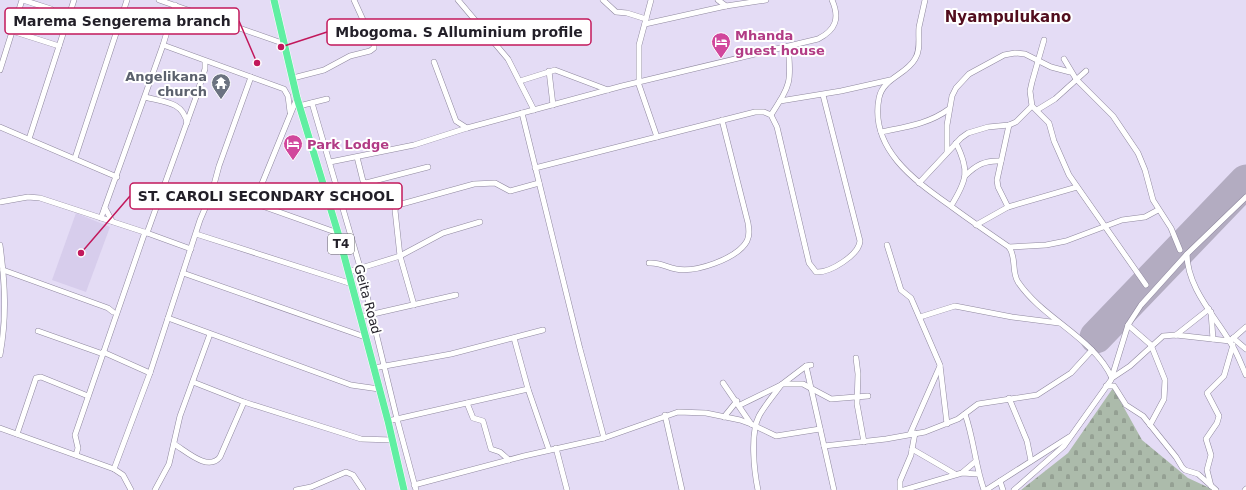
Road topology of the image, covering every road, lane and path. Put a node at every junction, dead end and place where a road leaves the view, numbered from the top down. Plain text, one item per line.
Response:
1 (23, 0) edge
2 (74, 0) edge
3 (127, 0) edge
4 (159, 0) edge
5 (274, 0) edge
6 (354, 0) edge
7 (458, 0) edge
8 (603, 0) edge
9 (651, 0) edge
10 (718, 0) edge
11 (766, 0) edge
12 (832, 0) edge
13 (924, 0) edge
14 (175, 5) junction
15 (726, 6) junction
16 (50, 9) dead end
17 (645, 22) junction
18 (12, 31) junction
19 (1044, 40) dead end
20 (285, 44) junction
21 (163, 45) junction
22 (59, 46) junction
23 (788, 46) junction
24 (1064, 59) dead end
25 (1038, 60) junction
26 (205, 61) junction
27 (434, 62) dead end
28 (0, 70) edge
29 (549, 71) junction
30 (1086, 71) dead end
31 (1070, 72) junction
32 (251, 77) junction
33 (293, 78) junction
34 (1076, 79) junction
35 (890, 80) junction
36 (520, 81) junction
37 (638, 82) junction
38 (608, 90) junction
39 (823, 95) junction
40 (144, 98) junction
41 (297, 98) junction
42 (327, 99) dead end
43 (780, 101) junction
44 (312, 103) junction
45 (553, 105) junction
46 (299, 106) junction
47 (1035, 108) junction
48 (949, 109) junction
49 (534, 110) junction
50 (290, 112) junction
51 (522, 113) junction
52 (771, 115) junction
53 (722, 120) junction
54 (187, 124) junction
55 (1009, 125) junction
56 (0, 127) edge
57 (467, 128) junction
58 (881, 132) junction
59 (657, 137) junction
60 (28, 139) junction
61 (956, 143) junction
62 (947, 152) junction
63 (357, 157) junction
64 (75, 158) junction
65 (330, 162) junction
66 (1001, 162) junction
67 (428, 167) dead end
68 (535, 168) junction
69 (965, 176) junction
70 (116, 177) junction
71 (539, 183) junction
72 (919, 183) junction
73 (1076, 187) junction
74 (212, 192) junction
75 (1246, 197) edge
76 (0, 202) edge
77 (254, 203) junction
78 (951, 206) junction
79 (1008, 207) junction
80 (105, 208) junction
81 (1158, 210) junction
82 (101, 218) junction
83 (112, 221) junction
84 (480, 222) dead end
85 (976, 225) junction
86 (1105, 226) junction
87 (146, 232) junction
88 (338, 233) junction
89 (196, 234) junction
90 (0, 245) edge
91 (888, 245) dead end
92 (1009, 248) junction
93 (191, 249) junction
94 (1180, 250) dead end
95 (1187, 254) junction
96 (400, 256) junction
97 (649, 262) dead end
98 (360, 268) junction
99 (4, 270) junction
100 (348, 272) junction
101 (183, 273) junction
102 (352, 284) junction
103 (1146, 285) dead end
104 (456, 295) dead end
105 (414, 305) junction
106 (1210, 310) junction
107 (113, 312) dead end
108 (372, 314) junction
109 (360, 317) junction
110 (920, 317) junction
111 (168, 318) junction
112 (1060, 323) junction
113 (1128, 324) junction
114 (1246, 326) edge
115 (542, 330) dead end
116 (38, 332) dead end
117 (210, 334) junction
118 (1176, 335) junction
119 (366, 337) junction
120 (514, 338) junction
121 (1213, 339) junction
122 (1232, 342) junction
123 (1151, 345) junction
124 (1092, 350) junction
125 (1246, 350) edge
126 (1236, 351) junction
127 (103, 353) junction
128 (0, 355) edge
129 (856, 358) dead end
130 (940, 365) junction
131 (384, 366) junction
132 (374, 368) junction
133 (150, 374) junction
134 (1246, 375) edge
135 (1112, 379) junction
136 (193, 382) junction
137 (724, 382) dead end
138 (782, 385) junction
139 (1106, 386) junction
140 (1114, 386) junction
141 (810, 388) junction
142 (379, 389) junction
143 (528, 389) junction
144 (88, 396) junction
145 (858, 396) junction
146 (868, 396) dead end
147 (1009, 398) junction
148 (244, 402) junction
149 (467, 403) junction
150 (738, 403) junction
151 (965, 414) junction
152 (665, 415) junction
153 (724, 417) junction
154 (397, 419) junction
155 (388, 421) junction
156 (947, 424) junction
157 (753, 425) junction
158 (1150, 425) junction
159 (0, 428) edge
160 (820, 429) junction
161 (17, 434) junction
162 (912, 434) junction
163 (1071, 436) junction
164 (604, 438) junction
165 (392, 440) junction
166 (864, 442) junction
167 (174, 444) junction
168 (824, 446) junction
169 (556, 448) junction
170 (912, 449) junction
171 (549, 450) junction
172 (76, 455) junction
173 (509, 460) junction
174 (976, 461) junction
175 (1031, 461) junction
176 (114, 469) junction
177 (962, 473) junction
178 (955, 474) junction
179 (978, 474) junction
180 (1000, 481) junction
181 (1211, 486) junction
182 (415, 487) edge
183 (680, 489) edge
184 (131, 490) edge
185 (155, 490) edge
186 (296, 490) edge
187 (363, 490) edge
188 (404, 490) edge
189 (567, 490) edge
190 (758, 490) edge
191 (834, 490) edge
192 (900, 490) edge
193 (904, 490) edge
194 (985, 490) edge
195 (1003, 490) edge
196 (1014, 490) edge
197 (1216, 490) edge

1 - 16 street
1 - 18 street
2 - 22 street
3 - 64 street
4 - 14 street
5 - 20 highway, Geita Road / T4
6 - 33 street
7 - 36 street
8 - 17 street
9 - 17 street
10 - 15 street
11 - 15 street
12 - 23 street
13 - 35 street
14 - 20 street
14 - 21 street
15 - 17 street
17 - 37 street
18 - 22 street
18 - 28 street
19 - 25 street
20 - 33 highway, Geita Road / T4
21 - 26 street
21 - 40 street
22 - 60 street
23 - 37 street
23 - 43 street
24 - 31 street
25 - 31 street
25 - 47 street
25 - 48 street
26 - 32 street
26 - 54 street
27 - 57 street
29 - 36 street
29 - 38 street
29 - 45 street
30 - 34 street
31 - 34 street
32 - 50 street
32 - 74 street
33 - 41 highway, Geita Road / T4
34 - 47 street
34 - 81 street
35 - 39 street
35 - 58 street
36 - 49 street
37 - 38 street
37 - 59 street
38 - 45 street
39 - 43 street
39 - 52 street
40 - 54 street
40 - 70 street
41 - 46 highway, Geita Road / T4
41 - 50 street
42 - 44 street
43 - 52 street
44 - 46 street
44 - 65 street
45 - 49 street
46 - 88 highway, Geita Road / T4
47 - 55 street
47 - 73 street
48 - 58 street
48 - 62 street
49 - 51 street
50 - 77 street
51 - 57 street
51 - 68 street
52 - 53 street
53 - 59 street
53 - 97 street
54 - 87 street
55 - 61 street
55 - 66 street
56 - 60 street
57 - 63 street
58 - 72 street
59 - 68 street
60 - 64 street
61 - 62 street
61 - 69 street
62 - 72 street
63 - 65 street
63 - 67 street
64 - 70 street
65 - 98 street
66 - 69 street
66 - 79 street
68 - 71 street
69 - 78 street
70 - 80 street
71 - 96 street
71 - 164 street
72 - 78 street
73 - 79 street
73 - 86 street
74 - 77 street
74 - 89 street
75 - 95 street
76 - 82 street
77 - 88 street
78 - 85 street
79 - 85 street
80 - 82 street
80 - 83 street
81 - 86 street
81 - 94 street
82 - 83 street
83 - 87 street
84 - 96 street
85 - 92 street
86 - 92 street
86 - 103 street
87 - 93 street
87 - 127 street
88 - 100 highway, Geita Road / T4
89 - 93 street
89 - 102 street
90 - 99 street
91 - 110 street
92 - 112 street
93 - 101 street
95 - 106 street
95 - 113 street
96 - 98 street
96 - 105 street
98 - 100 street
98 - 108 street
99 - 107 street
99 - 128 street
100 - 102 highway, Geita Road / T4
101 - 111 street
101 - 119 street
102 - 109 highway, Geita Road / T4
104 - 105 street
105 - 108 street
106 - 118 street
106 - 121 street
106 - 122 street
108 - 109 street
108 - 131 street
109 - 119 highway, Geita Road / T4
110 - 112 street
110 - 130 street
111 - 117 street
111 - 133 street
112 - 124 street
113 - 123 street
113 - 135 street
114 - 122 street
115 - 120 street
116 - 127 street
117 - 136 street
117 - 142 street
118 - 121 street
118 - 123 street
119 - 132 highway, Geita Road / T4
120 - 131 street
120 - 143 street
121 - 122 street
122 - 125 street
122 - 126 street
122 - 181 street
123 - 135 street
123 - 158 street
124 - 135 street
124 - 147 street
125 - 126 street
126 - 134 street
127 - 133 street
127 - 144 street
129 - 145 street
130 - 156 street
130 - 162 street
131 - 132 street
131 - 154 street
132 - 142 highway, Geita Road / T4
133 - 176 street
135 - 139 street
135 - 140 street
136 - 148 street
136 - 167 street
137 - 150 street
138 - 141 street
138 - 141 street
138 - 150 street
138 - 157 street
139 - 140 street
139 - 163 street
140 - 158 street
141 - 145 street
141 - 160 street
142 - 155 highway, Geita Road / T4
143 - 149 street
143 - 171 street
144 - 161 street
144 - 172 street
145 - 146 street
145 - 166 street
147 - 151 street
147 - 175 street
148 - 165 street
148 - 167 street
149 - 154 street
149 - 173 street
150 - 153 street
150 - 157 street
151 - 156 street
151 - 174 street
152 - 153 street
152 - 164 street
152 - 183 street
153 - 157 street
154 - 155 street
154 - 182 street
155 - 165 highway, Geita Road / T4
156 - 162 street
157 - 160 street
157 - 190 street
158 - 181 street
159 - 161 street
160 - 168 street
161 - 172 street
162 - 166 street
162 - 170 street
163 - 175 street
163 - 196 street
164 - 169 street
165 - 188 highway, Geita Road / T4
166 - 168 street
167 - 185 street
168 - 191 street
169 - 171 street
169 - 189 street
170 - 178 street
170 - 192 street
171 - 173 street
172 - 176 street
173 - 182 street
174 - 177 street
174 - 179 street
175 - 180 street
176 - 184 street
177 - 178 street
177 - 179 street
178 - 193 street
179 - 194 street
180 - 194 street
180 - 195 street
181 - 197 street
186 - 187 street

